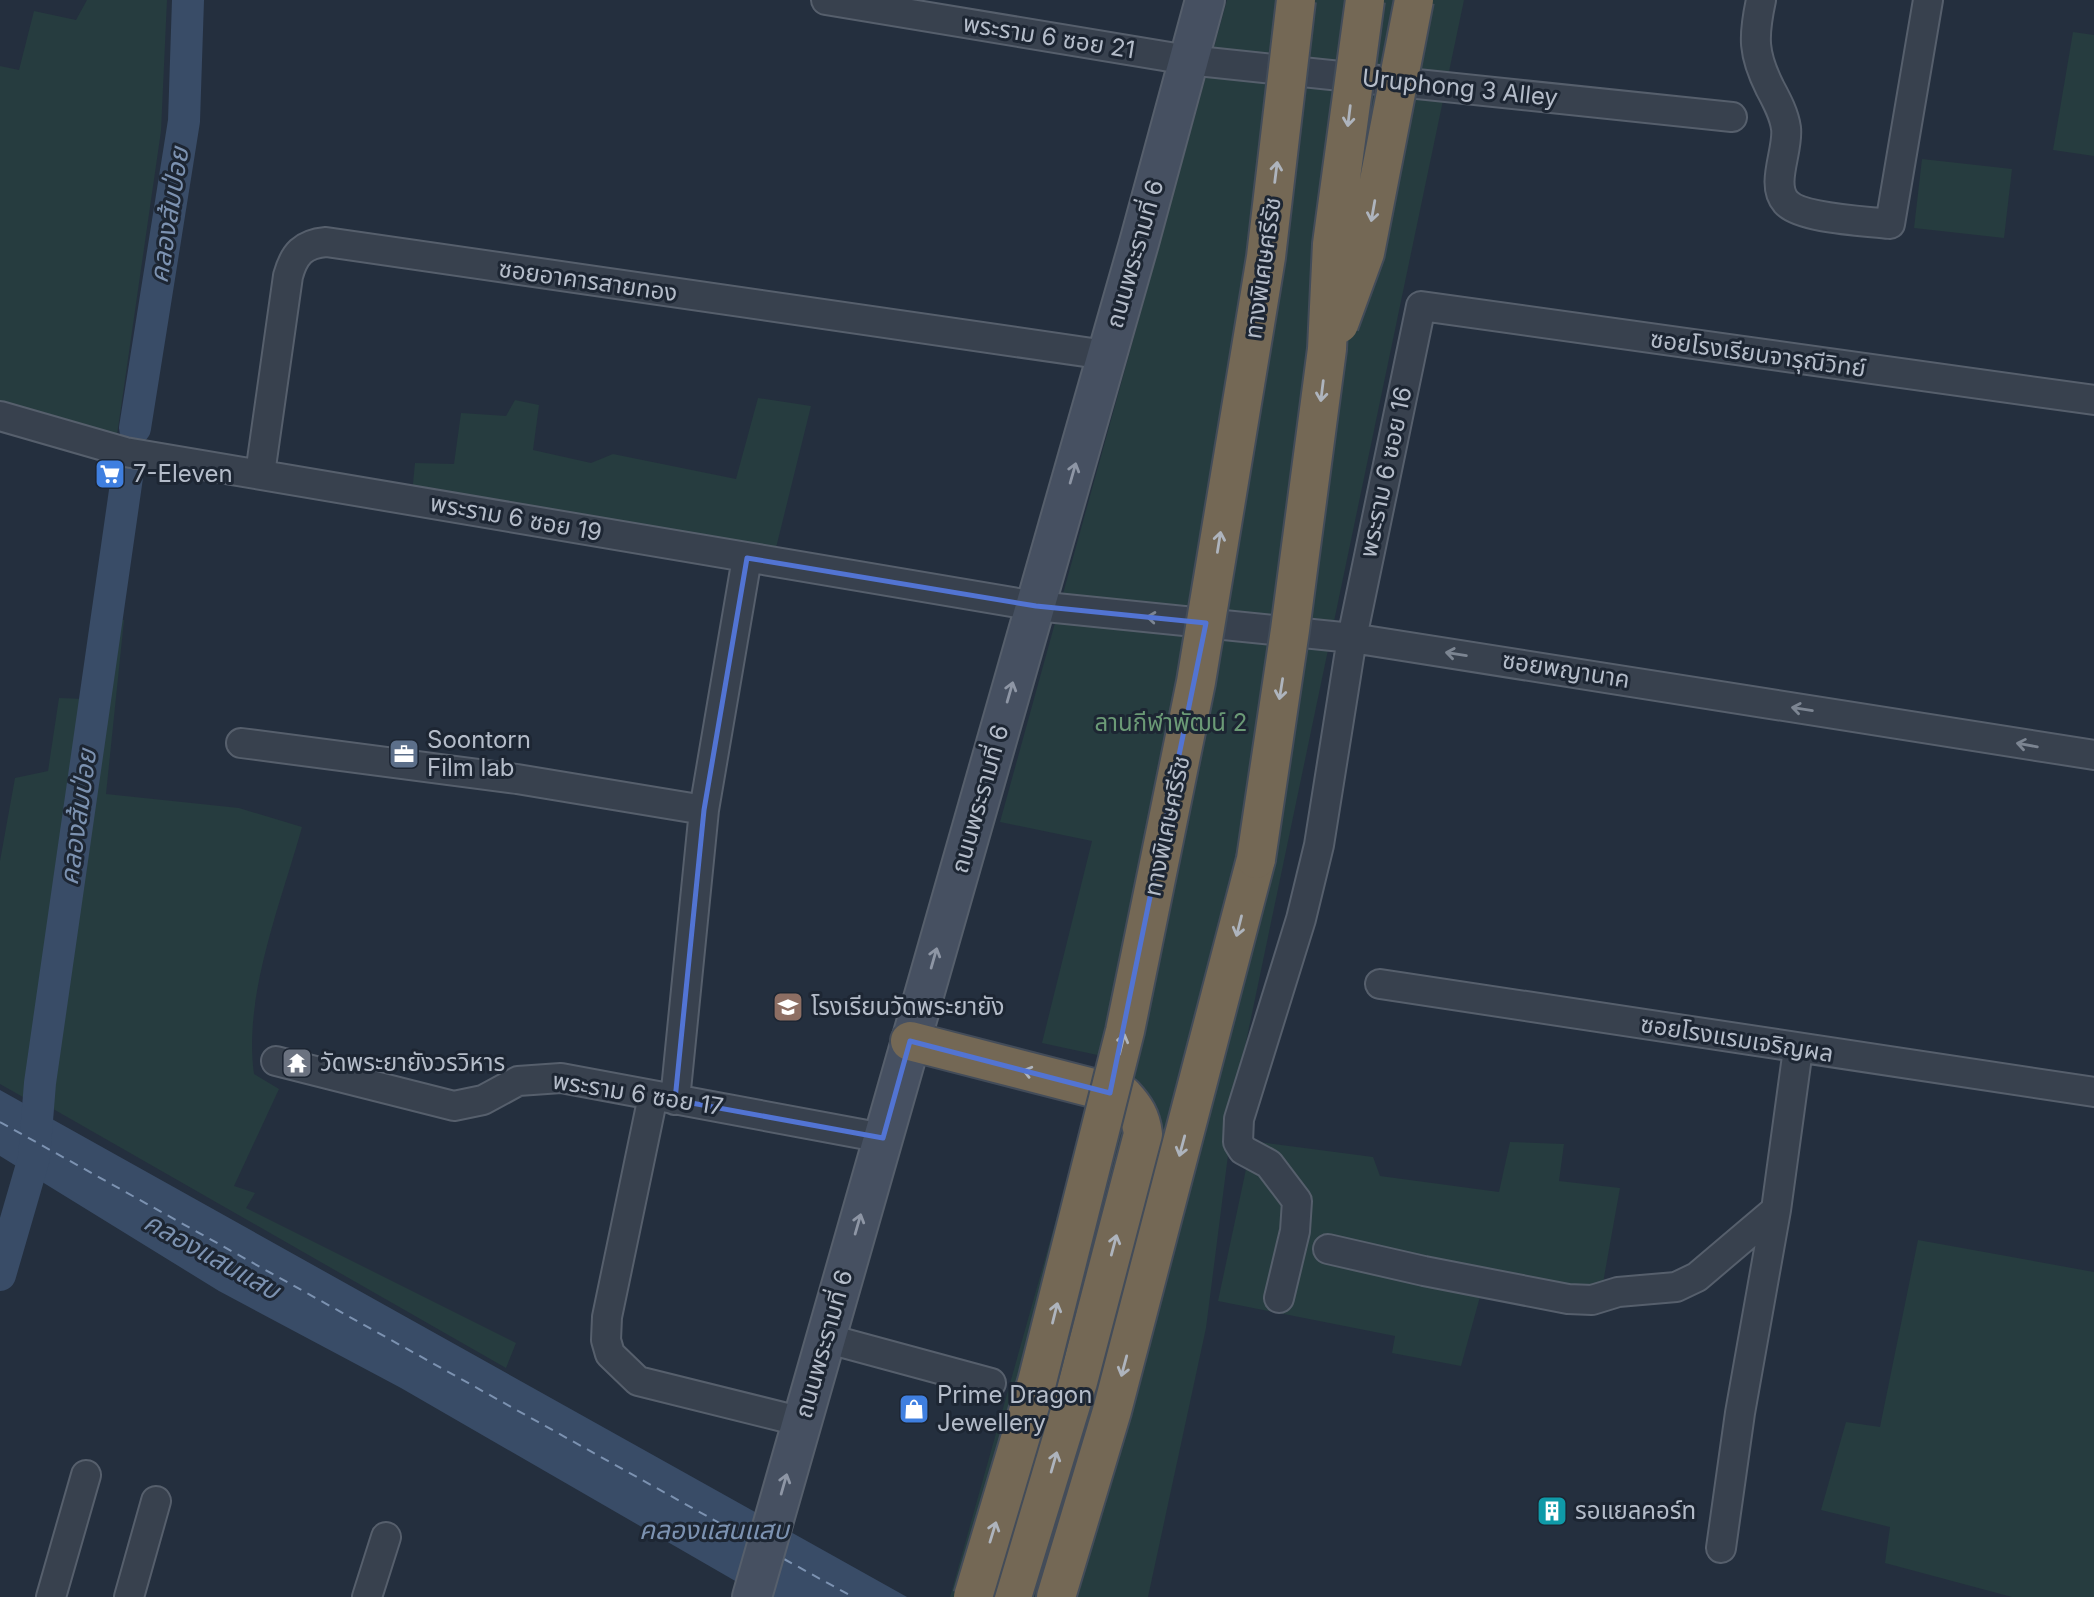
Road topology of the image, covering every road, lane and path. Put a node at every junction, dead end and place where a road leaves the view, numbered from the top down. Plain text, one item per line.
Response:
1 (826, 0) edge
2 (1205, 0) edge
3 (1296, 0) edge
4 (1365, 0) edge
5 (1413, 0) edge
6 (1761, 0) edge
7 (1928, 0) edge
8 (1188, 60) junction
9 (1732, 117) dead end
10 (1421, 306) joint
11 (1327, 349) junction
12 (1106, 355) junction
13 (2094, 400) edge
14 (0, 416) edge
15 (260, 474) junction
16 (747, 558) junction
17 (1035, 606) junction
18 (1352, 638) junction
19 (241, 743) dead end
20 (2094, 755) edge
21 (704, 810) junction
22 (1380, 984) dead end
23 (909, 1041) junction
24 (1798, 1049) junction
25 (276, 1061) dead end
26 (2094, 1092) edge
27 (664, 1098) junction
28 (883, 1138) junction
29 (1776, 1210) junction
30 (1328, 1249) dead end
31 (1279, 1298) dead end
32 (825, 1338) junction
33 (991, 1383) dead end
34 (801, 1427) junction
35 (86, 1475) dead end
36 (156, 1501) dead end
37 (386, 1537) dead end
38 (1721, 1548) dead end
39 (51, 1597) edge
40 (129, 1597) edge
41 (367, 1597) edge
42 (752, 1597) edge
43 (974, 1597) edge
44 (1012, 1597) edge
45 (1056, 1597) edge

1 - 8 street, พระราม 6 ซอย 21
2 - 8 main road, ถนนพระรามที่ 6
43 -> 3 highway, ทางพิเศษศรีรัช, bridge
4 -> 11 highway, bridge
5 -> 11 highway, bridge
6 - 7 street
8 - 9 street, Uruphong 3 Alley
8 - 12 main road, ถนนพระรามที่ 6
10 - 13 street, ซอยโรงเรียนจารุณีวิทย์
10 - 18 street, พระราม 6 ซอย 16
11 -> 45 highway, bridge
12 - 15 street, ซอยอาคารสายทอง
17 -> 12 main road, ถนนพระรามที่ 6
14 - 15 street, พระราม 6 ซอย 19
15 - 16 street, พระราม 6 ซอย 19
16 - 17 street, พระราม 6 ซอย 19
16 - 21 street
18 -> 17 street, ซอยพญานาค
23 -> 17 main road, ถนนพระรามที่ 6
20 -> 18 street, ซอยพญานาค
18 - 31 street, พระราม 6 ซอย 16
19 - 21 street
21 - 27 street
22 - 24 street, ซอยโรงแรมเจริญผล
23 - 28 main road, ถนนพระรามที่ 6
44 -> 23 highway
24 - 26 street, ซอยโรงแรมเจริญผล
24 - 29 street
25 - 27 street, พระราม 6 ซอย 17
27 - 28 street, พระราม 6 ซอย 17
27 - 34 street
32 -> 28 main road, ถนนพระรามที่ 6
29 - 30 street
29 - 38 street
32 - 33 street
32 - 34 main road, ถนนพระรามที่ 6
42 -> 34 main road, ถนนพระรามที่ 6
35 - 39 street
36 - 40 street
37 - 41 street

